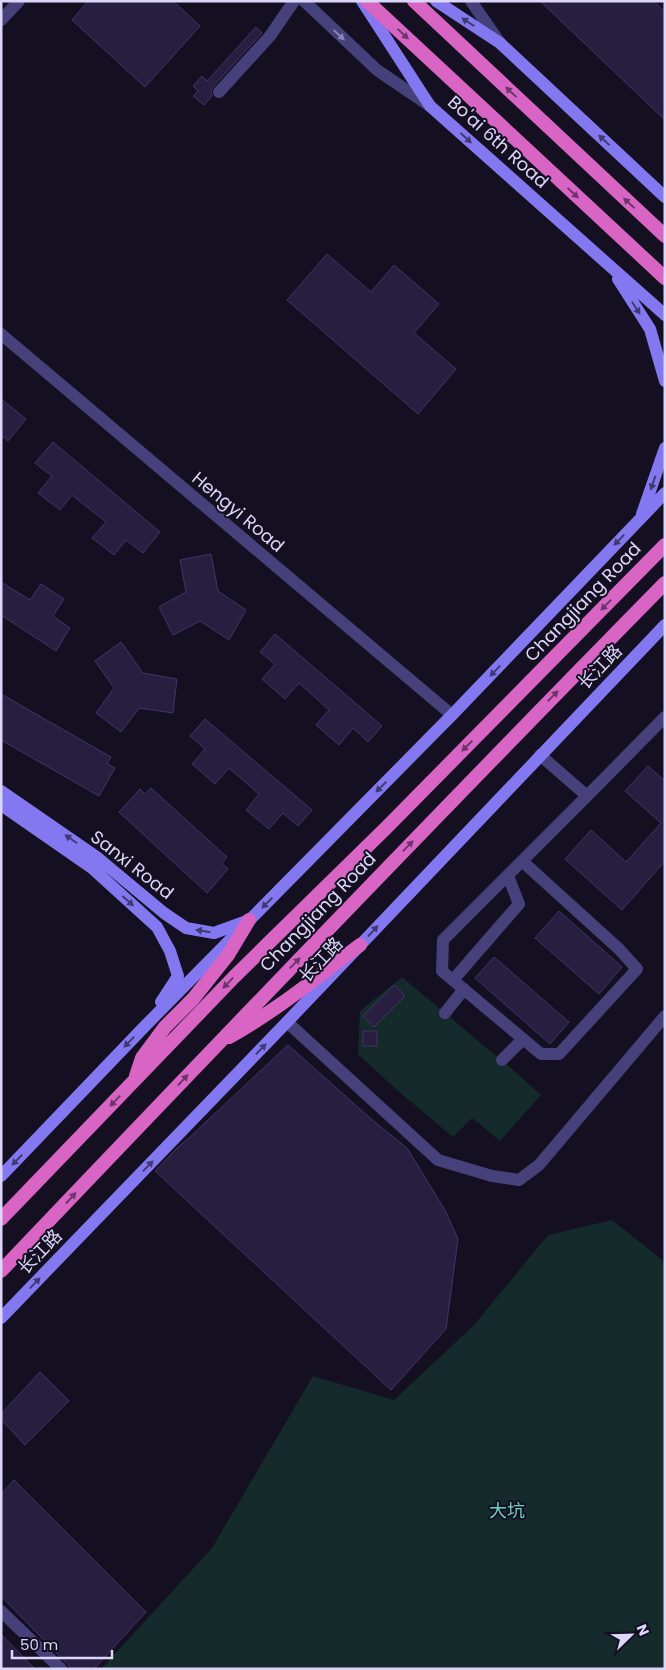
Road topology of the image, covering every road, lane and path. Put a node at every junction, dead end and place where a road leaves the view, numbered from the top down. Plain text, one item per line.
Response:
1 (19, 1) edge
2 (294, 1) edge
3 (304, 1) edge
4 (362, 1) edge
5 (367, 1) edge
6 (414, 1) edge
7 (436, 1) edge
8 (471, 1) edge
9 (1, 20) edge
10 (500, 42) junction
11 (219, 92) dead end
12 (430, 106) junction
13 (665, 197) edge
14 (665, 236) edge
15 (610, 266) junction
16 (665, 278) edge
17 (665, 315) edge
18 (1, 334) edge
19 (665, 381) edge
20 (665, 448) edge
21 (665, 492) edge
22 (640, 518) junction
23 (665, 545) edge
24 (665, 583) edge
25 (665, 625) edge
26 (452, 715) junction
27 (665, 717) edge
28 (540, 755) junction
29 (1, 791) edge
30 (587, 796) junction
31 (1, 805) edge
32 (522, 861) junction
33 (508, 876) junction
34 (250, 920) junction
35 (360, 945) junction
36 (453, 980) junction
37 (464, 989) junction
38 (445, 1013) dead end
39 (665, 1016) edge
40 (287, 1022) junction
41 (146, 1025) junction
42 (523, 1039) junction
43 (218, 1043) junction
44 (502, 1060) dead end
45 (134, 1081) junction
46 (1, 1176) edge
47 (1, 1219) edge
48 (1, 1271) edge
49 (1, 1318) edge
50 (1, 1611) edge
51 (61, 1669) edge

1 - 9 street
2 - 11 street
3 -> 12 street, Bo'ai 6th Road
4 - 12 main road
5 -> 16 highway, Bo'ai 6th Road
14 -> 6 highway
10 -> 7 main road
8 - 10 street
13 -> 10 main road
12 -> 15 main road, Bo'ai 6th Road
15 - 17 main road, Bo'ai 6th Road
15 -> 19 main road
18 - 26 street, Hengyi Road
20 -> 22 main road
21 - 22 main road
22 -> 26 main road
23 -> 45 highway, Changjiang Road
43 -> 24 highway, Changjiang Road
25 - 28 main road, 长江路
26 -> 34 main road
27 - 30 street
28 - 30 street
35 -> 28 main road, 长江路
34 -> 29 main road, Sanxi Road
30 - 32 street
31 -> 41 main road, Sanxi Road
32 - 33 street
32 - 42 street
33 - 36 street
33 - 36 street
34 - 41 main road
34 - 45 highway
35 - 40 main road, 长江路
35 - 43 highway
36 - 37 street
37 - 38 street
37 - 42 street
39 - 40 street
49 -> 40 main road, 长江路
41 -> 46 main road
42 - 44 street
48 -> 43 highway, Changjiang Road
45 -> 47 highway, Changjiang Road
50 - 51 street

